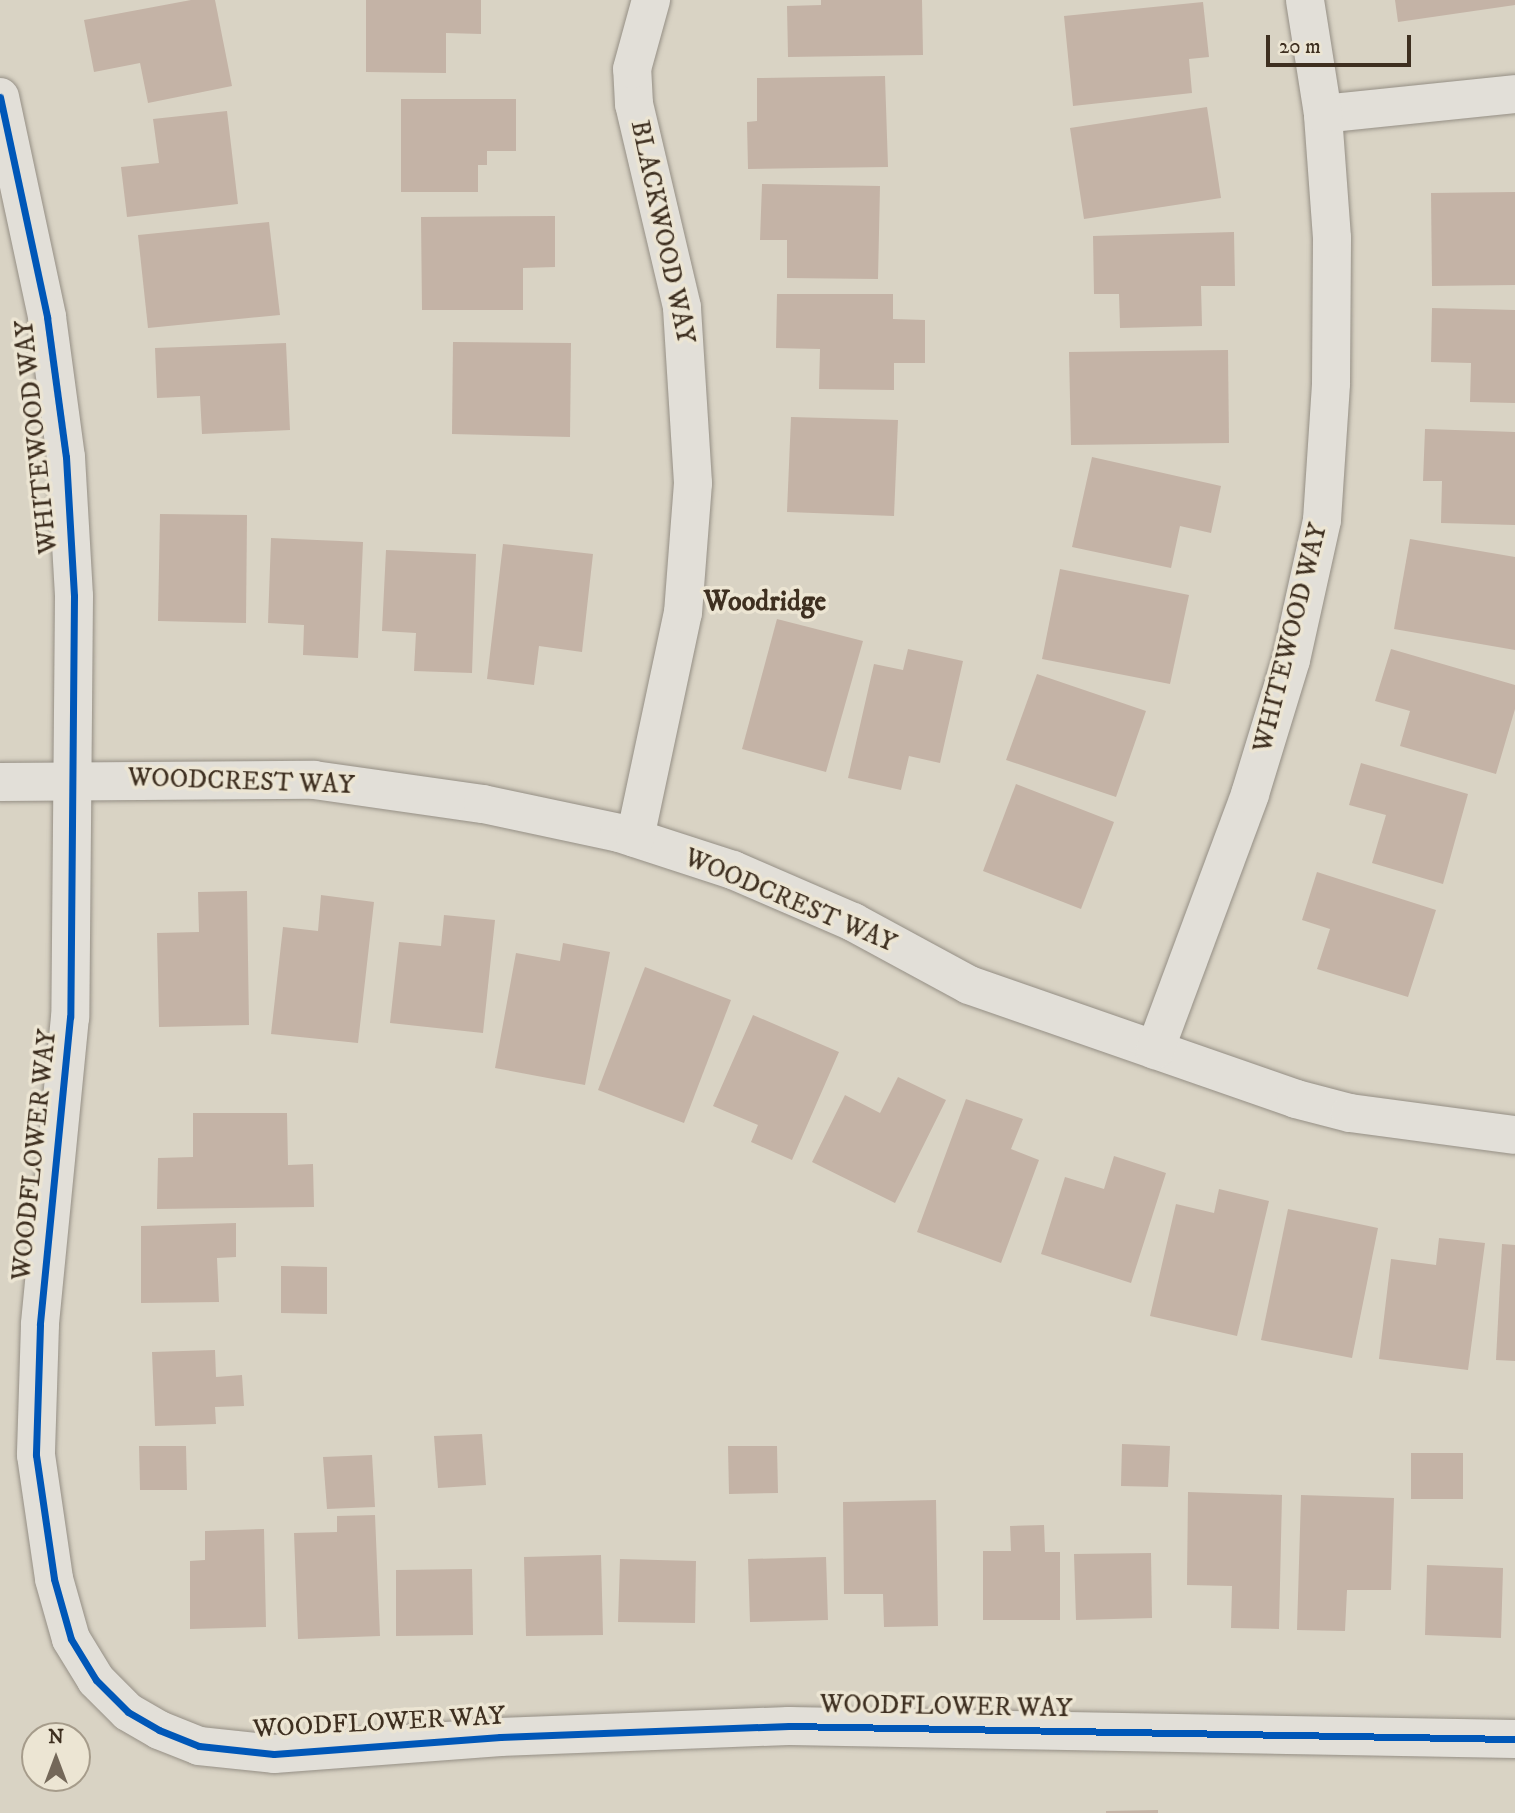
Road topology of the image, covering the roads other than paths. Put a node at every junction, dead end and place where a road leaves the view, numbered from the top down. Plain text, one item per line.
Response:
1 (652, 0) edge
2 (1305, 0) edge
3 (1515, 94) edge
4 (0, 97) edge
5 (1323, 114) junction
6 (72, 778) junction
7 (0, 782) edge
8 (635, 838) junction
9 (1155, 1050) junction
10 (1515, 1135) edge
11 (1515, 1739) edge

1 - 8 street, BLACKWOOD WAY
2 - 5 street, WHITEWOOD WAY
3 - 5 street
4 - 6 street, WHITEWOOD WAY
5 - 9 street, WHITEWOOD WAY
6 - 7 street, WOODCREST WAY
6 - 8 street, WOODCREST WAY
6 - 11 street, WOODFLOWER WAY
8 - 9 street, WOODCREST WAY
9 - 10 street, WOODCREST WAY

